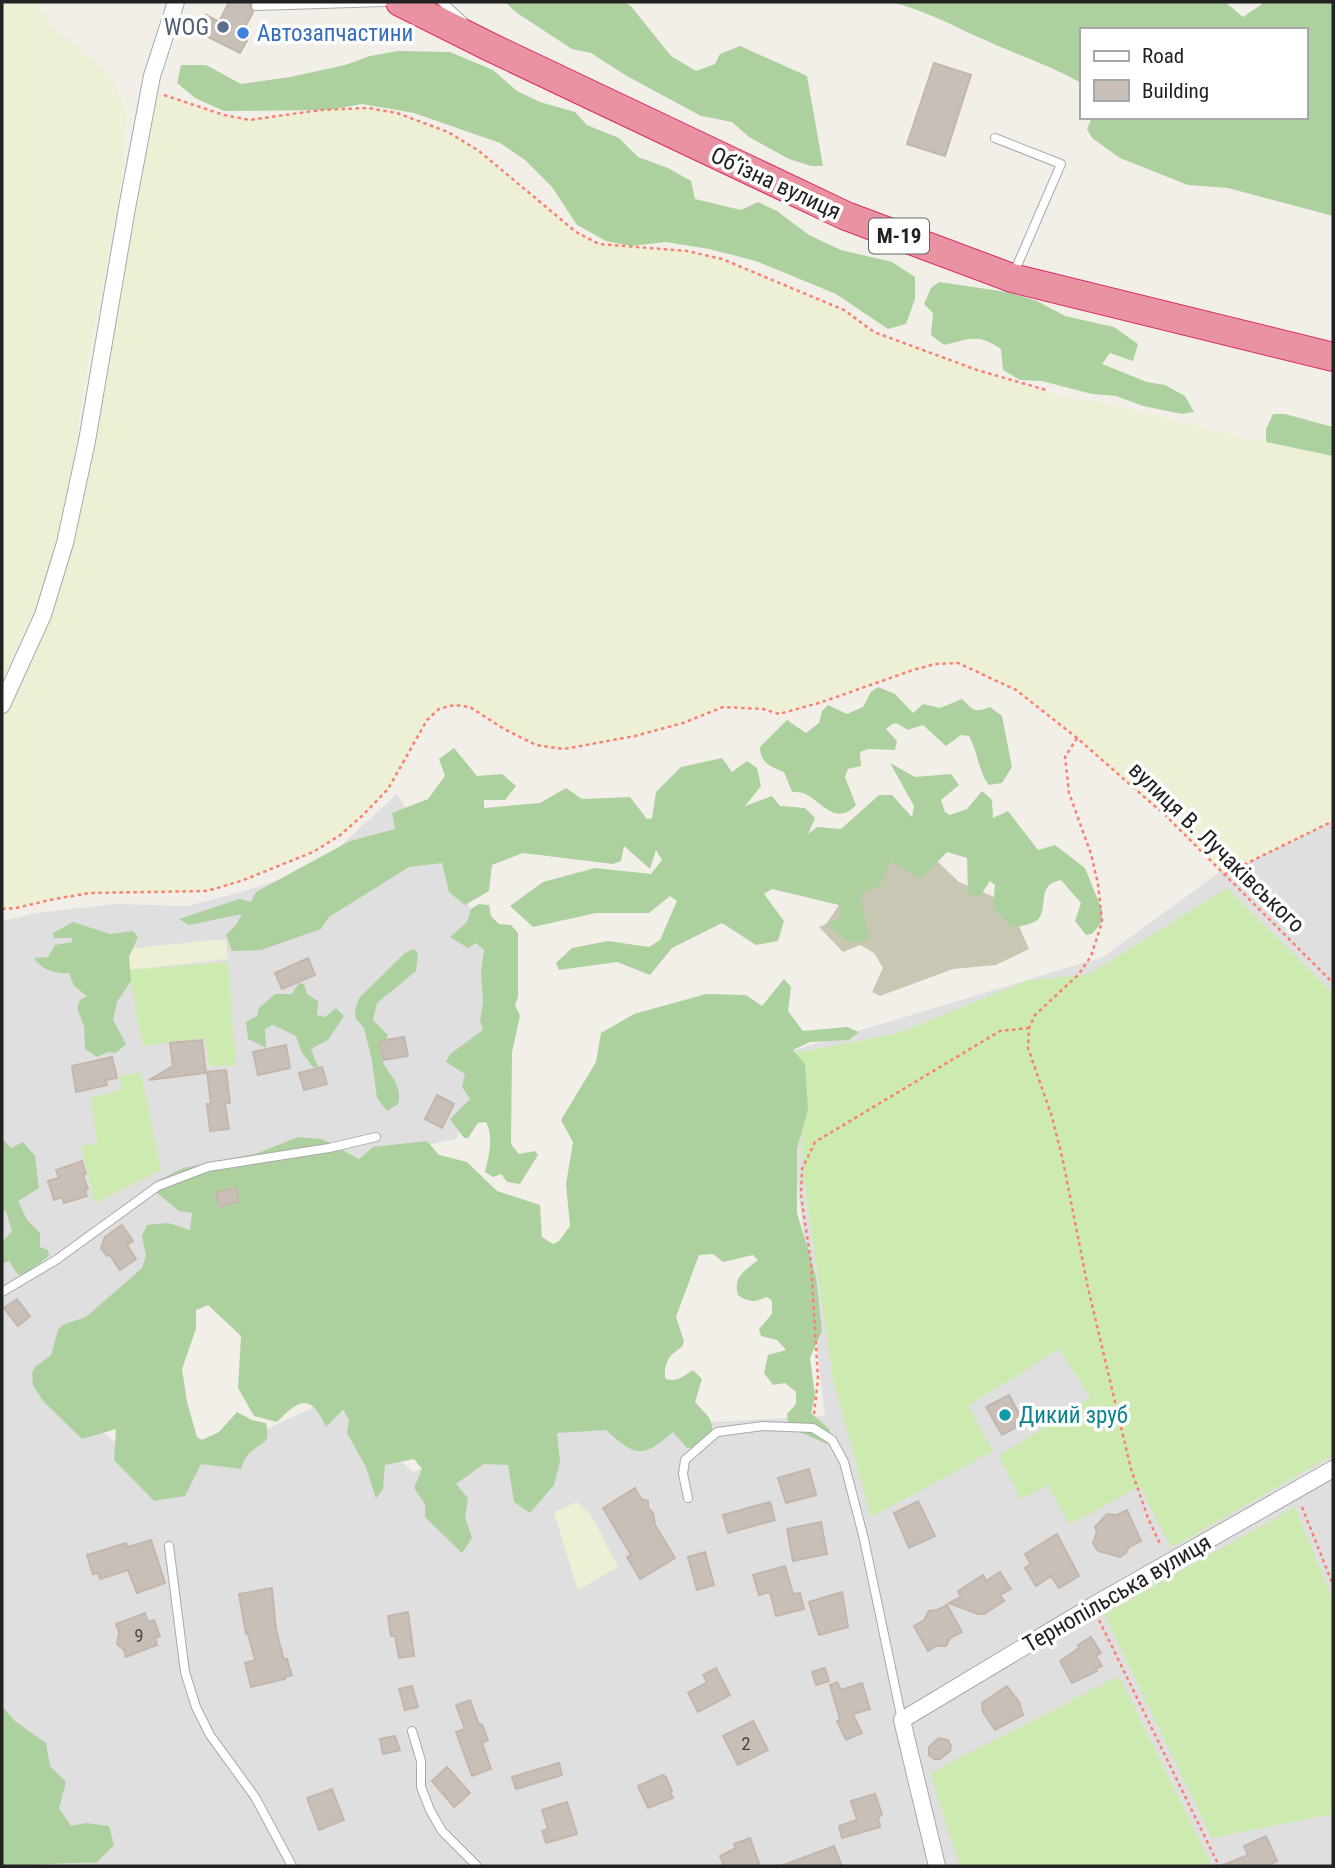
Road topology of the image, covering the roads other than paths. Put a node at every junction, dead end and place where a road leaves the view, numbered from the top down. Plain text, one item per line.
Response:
1 (176, 2) edge
2 (385, 2) edge
3 (400, 2) edge
4 (442, 2) edge
5 (256, 6) dead end
6 (490, 47) junction
7 (995, 138) dead end
8 (1012, 278) junction
9 (1333, 357) edge
10 (2, 705) edge
11 (376, 1137) dead end
12 (2, 1292) edge
13 (1333, 1469) edge
14 (688, 1498) dead end
15 (169, 1546) dead end
16 (902, 1720) junction
17 (412, 1731) dead end
18 (292, 1866) edge
19 (478, 1866) edge
20 (937, 1866) edge

1 - 10 street
2 - 5 lane
3 - 6 highway, Обʼїзна вулиця / М-19
4 - 6 lane
6 - 8 highway, Обʼїзна вулиця / М-19
7 - 8 lane
8 - 9 highway, Обʼїзна вулиця / М-19
11 - 12 lane
13 - 16 street, Тернопільська вулиця
14 - 16 lane
15 - 18 lane
16 - 20 street
17 - 19 lane

